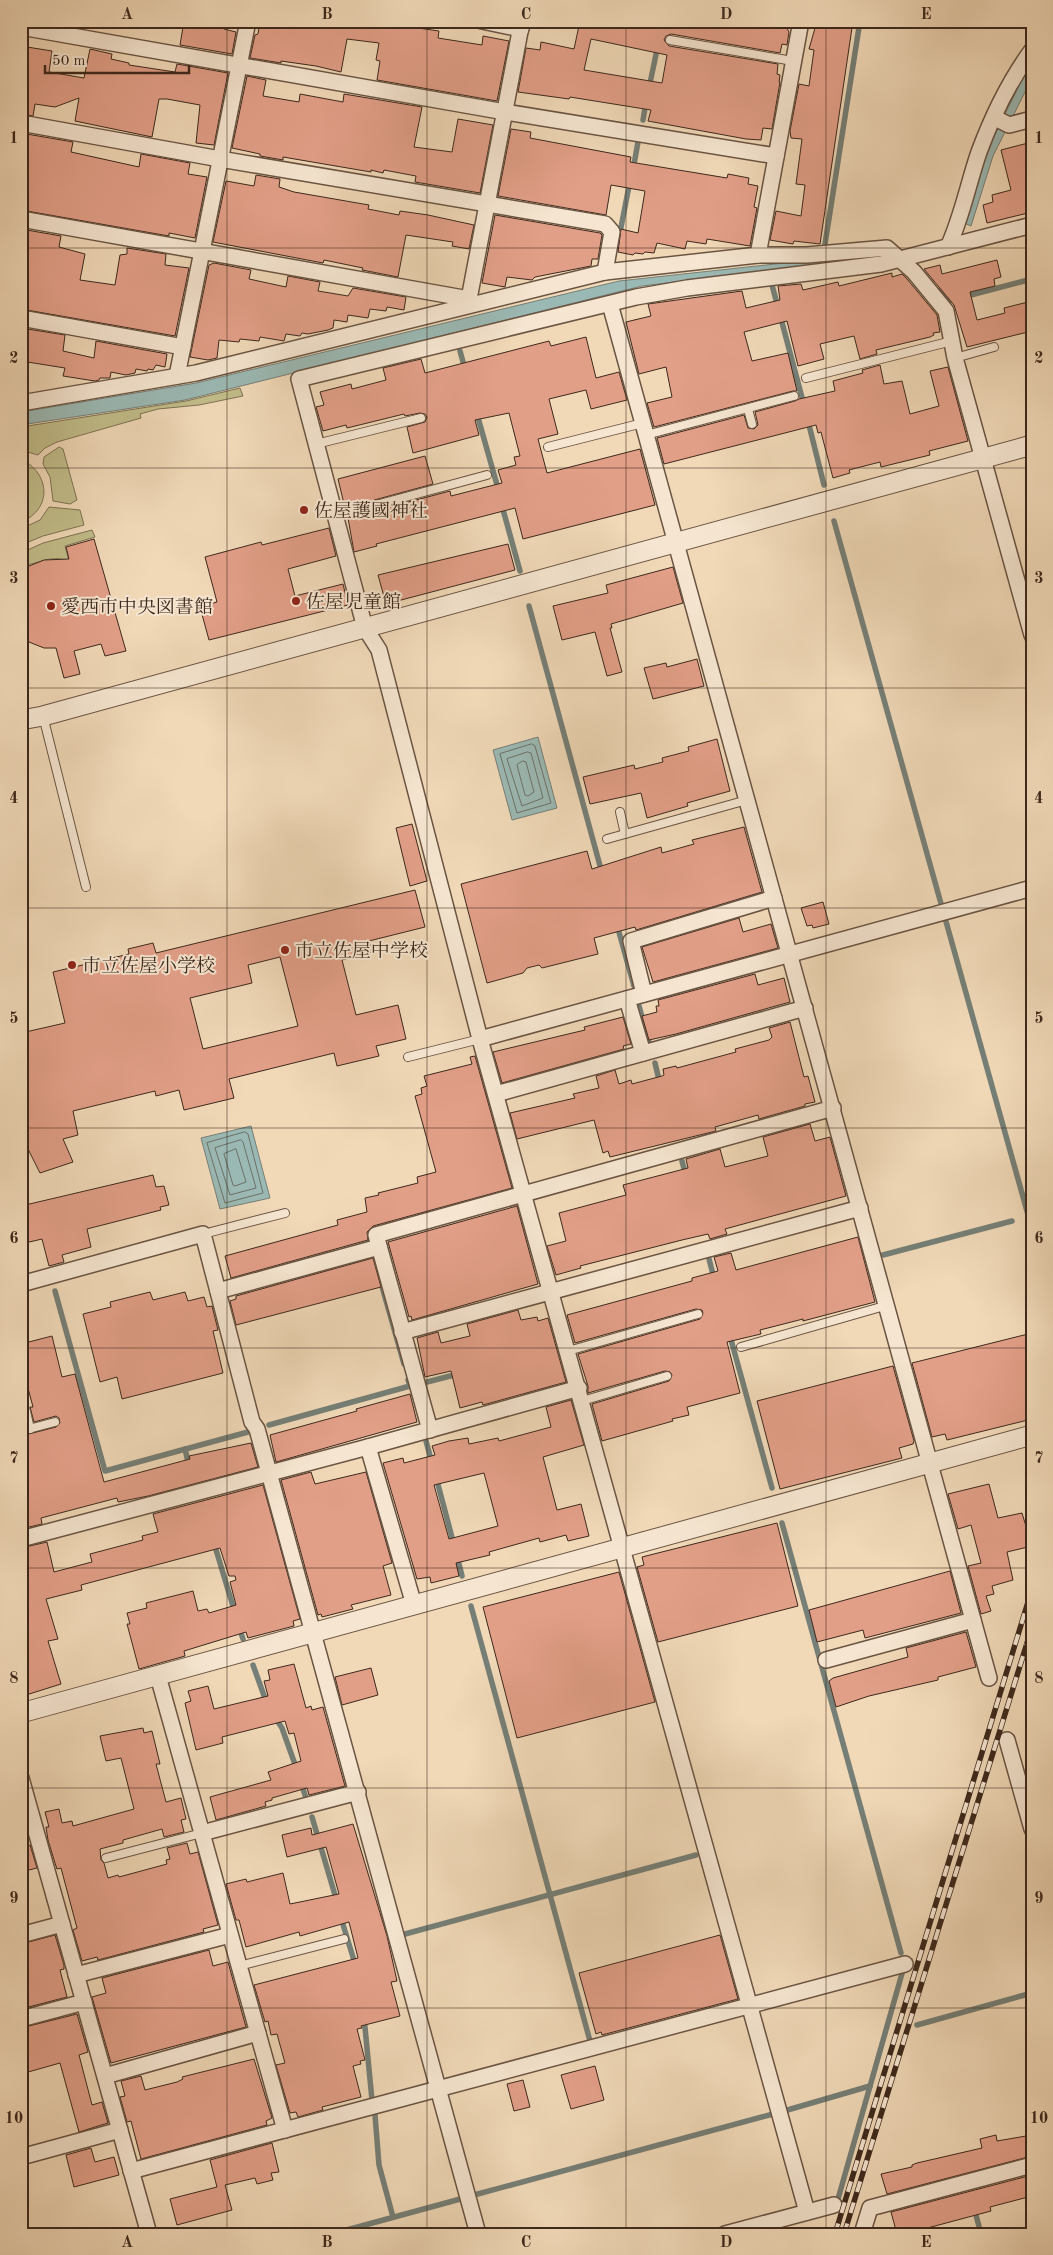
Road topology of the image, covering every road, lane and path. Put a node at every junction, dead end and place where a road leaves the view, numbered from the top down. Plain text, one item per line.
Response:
1 (248, 21) edge
2 (482, 21) edge
3 (800, 21) edge
4 (522, 25) edge
5 (21, 27) edge
6 (670, 40) dead end
7 (1032, 50) edge
8 (793, 61) junction
9 (239, 66) junction
10 (505, 112) junction
11 (995, 118) junction
12 (1032, 119) edge
13 (21, 123) edge
14 (776, 156) junction
15 (220, 159) junction
16 (487, 204) junction
17 (21, 219) edge
18 (1032, 225) edge
19 (948, 247) junction
20 (202, 251) junction
21 (758, 255) junction
22 (899, 259) junction
23 (605, 272) junction
24 (470, 301) junction
25 (610, 304) junction
26 (21, 318) edge
27 (952, 341) junction
28 (183, 347) junction
29 (994, 347) dead end
30 (955, 358) junction
31 (177, 376) junction
32 (806, 378) dead end
33 (794, 396) dead end
34 (21, 403) edge
35 (748, 409) junction
36 (421, 418) dead end
37 (752, 424) dead end
38 (644, 429) junction
39 (316, 444) junction
40 (1032, 445) edge
41 (548, 447) dead end
42 (983, 458) junction
43 (487, 475) dead end
44 (335, 516) junction
45 (676, 543) junction
46 (365, 628) junction
47 (1032, 636) edge
48 (43, 716) junction
49 (21, 720) edge
50 (747, 800) junction
51 (620, 812) dead end
52 (625, 834) junction
53 (607, 839) dead end
54 (86, 887) dead end
55 (1032, 888) edge
56 (774, 898) junction
57 (790, 955) junction
58 (644, 994) junction
59 (627, 999) junction
60 (805, 1008) junction
61 (480, 1039) junction
62 (643, 1053) junction
63 (408, 1057) dead end
64 (496, 1094) junction
65 (833, 1108) junction
66 (524, 1194) junction
67 (860, 1208) junction
68 (285, 1213) dead end
69 (203, 1234) junction
70 (379, 1247) junction
71 (21, 1284) edge
72 (218, 1291) junction
73 (551, 1291) junction
74 (888, 1305) junction
75 (698, 1314) dead end
76 (402, 1332) junction
77 (741, 1346) dead end
78 (568, 1351) junction
79 (667, 1376) dead end
80 (580, 1394) junction
81 (26, 1411) dead end
82 (54, 1422) dead end
83 (25, 1430) edge
84 (430, 1430) junction
85 (1032, 1435) edge
86 (368, 1447) junction
87 (931, 1462) junction
88 (269, 1473) junction
89 (21, 1539) edge
90 (623, 1548) junction
91 (414, 1605) junction
92 (973, 1620) junction
93 (314, 1632) junction
94 (826, 1660) dead end
95 (158, 1676) junction
96 (989, 1678) dead end
97 (21, 1713) edge
98 (1007, 1740) dead end
99 (21, 1778) edge
100 (358, 1792) junction
101 (27, 1818) edge
102 (1032, 1829) edge
103 (202, 1833) junction
104 (106, 1858) dead end
105 (62, 1924) junction
106 (21, 1935) edge
107 (230, 1935) junction
108 (344, 1939) dead end
109 (905, 1964) dead end
110 (239, 1966) junction
111 (76, 1975) junction
112 (84, 2002) junction
113 (748, 2005) junction
114 (21, 2019) edge
115 (258, 2033) junction
116 (105, 2076) junction
117 (439, 2090) junction
118 (120, 2130) junction
119 (285, 2130) junction
120 (21, 2157) edge
121 (1032, 2165) edge
122 (131, 2171) junction
123 (834, 2205) dead end
124 (807, 2212) junction
125 (149, 2234) edge
126 (478, 2234) edge
127 (725, 2234) edge
128 (862, 2234) edge

1 - 9 street
2 - 4 street
3 - 8 street
4 - 10 street
5 - 9 street
6 - 8 lane
7 - 11 street
8 - 14 street
9 - 10 street
9 - 15 street
10 - 14 street
10 - 16 street
11 - 12 street
11 - 19 street
13 - 15 street
14 - 21 street
15 - 16 street
15 - 20 street
16 - 23 street
16 - 24 street
17 - 20 street
18 - 19 street
19 - 22 street
20 - 24 street
20 - 28 street
21 - 22 street
21 - 23 street
22 - 25 street
22 - 27 street
23 - 24 street
24 - 31 street
25 - 38 street
25 - 39 street
26 - 28 street
27 - 30 street
27 - 32 lane
28 - 31 street
29 - 30 lane
30 - 42 street
31 - 34 street
33 - 35 lane
35 - 37 lane
35 - 38 lane
36 - 39 lane
38 - 41 lane
38 - 45 street
39 - 44 street
40 - 42 street
42 - 45 street
42 - 47 street
43 - 44 lane
44 - 46 street
45 - 46 street
45 - 50 street
46 - 48 street
46 - 61 street
48 - 49 street
48 - 54 lane
50 - 52 lane
50 - 56 street
51 - 52 lane
52 - 53 lane
55 - 57 street
56 - 57 street
56 - 58 street
57 - 58 street
57 - 60 street
58 - 59 street
59 - 61 street
59 - 62 street
60 - 62 street
60 - 65 street
61 - 63 lane
61 - 64 street
62 - 64 street
64 - 66 street
65 - 66 street
65 - 67 street
66 - 70 street
66 - 73 street
67 - 73 street
67 - 74 street
68 - 69 lane
69 - 71 street
69 - 72 street
70 - 72 street
70 - 76 street
72 - 88 street
73 - 76 street
73 - 78 street
74 - 77 lane
74 - 87 street
75 - 78 lane
76 - 84 street
78 - 80 street
79 - 80 lane
80 - 84 street
80 - 90 street
81 - 83 lane
82 - 83 lane
84 - 86 street
85 - 87 street
86 - 88 street
86 - 91 street
87 - 90 street
87 - 92 street
88 - 89 street
88 - 93 street
90 - 91 street
90 - 113 street
91 - 93 street
92 - 94 street
92 - 96 street
93 - 95 street
93 - 100 street
95 - 97 street
95 - 103 street
98 - 102 street
99 - 101 street
100 - 103 street
100 - 117 street
101 - 105 street
103 - 104 lane
103 - 107 street
105 - 106 street
105 - 111 street
107 - 110 street
107 - 111 street
108 - 110 lane
109 - 113 street
110 - 115 street
111 - 112 street
112 - 114 street
112 - 116 street
113 - 117 street
113 - 124 street
115 - 116 street
115 - 119 street
116 - 118 street
117 - 119 street
117 - 126 street
118 - 120 street
118 - 122 street
119 - 122 street
121 - 128 street
122 - 125 street
123 - 124 street
124 - 127 street

